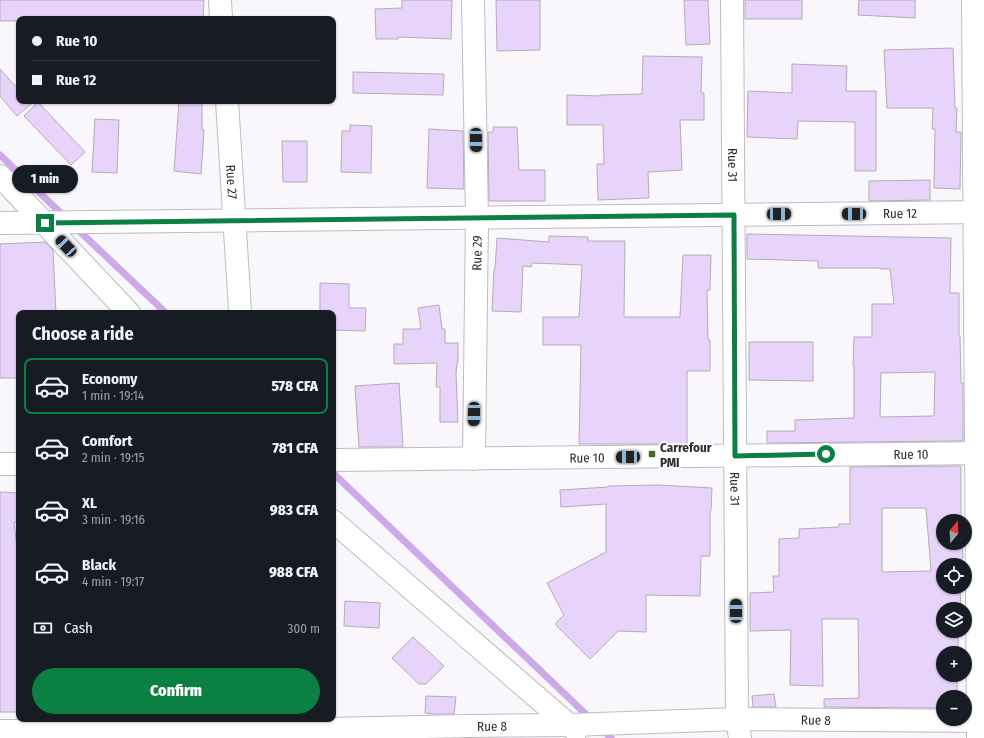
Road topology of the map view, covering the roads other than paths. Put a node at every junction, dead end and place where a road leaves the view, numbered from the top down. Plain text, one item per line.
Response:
1 (220, 0) edge
2 (474, 0) edge
3 (732, 0) edge
4 (974, 0) edge
5 (221, 16) edge
6 (226, 104) edge
7 (0, 176) edge
8 (979, 212) edge
9 (734, 215) junction
10 (478, 218) junction
11 (234, 221) junction
12 (0, 223) edge
13 (45, 223) junction
14 (126, 310) edge
15 (240, 310) edge
16 (980, 453) edge
17 (735, 456) junction
18 (474, 459) junction
19 (336, 460) edge
20 (0, 464) edge
21 (16, 464) edge
22 (336, 524) edge
23 (980, 726) edge
24 (227, 729) edge
25 (739, 729) edge
26 (0, 731) edge
27 (469, 732) edge
28 (577, 732) edge

1 - 5 street
2 - 10 street, Rue 29
3 - 9 street, Rue 31
4 - 8 street
6 - 11 street, Rue 27
7 - 13 street
8 - 9 street, Rue 12
8 - 16 street
9 - 10 street, Rue 12
9 - 17 street, Rue 31
10 - 11 street, Rue 12
10 - 18 street, Rue 29
11 - 13 street, Rue 12
11 - 15 street, Rue 27
12 - 13 street, Rue 12
13 - 14 street
16 - 17 street, Rue 10
16 - 23 street
17 - 18 street, Rue 10
17 - 25 street, Rue 31
18 - 19 street, Rue 10
20 - 21 street
22 - 28 street
23 - 25 street, Rue 8
24 - 26 street, Rue 8
24 - 27 street, Rue 8
25 - 28 street, Rue 8
27 - 28 street, Rue 8

